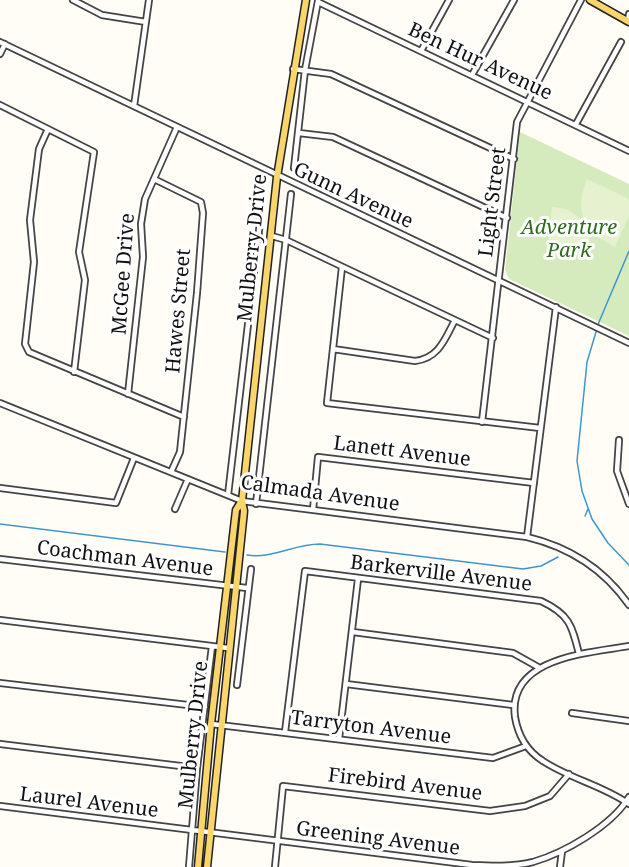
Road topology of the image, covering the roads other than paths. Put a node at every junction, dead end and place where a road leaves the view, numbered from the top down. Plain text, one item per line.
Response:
1 (73, 0) edge
2 (149, 0) edge
3 (306, 0) edge
4 (449, 0) edge
5 (514, 0) edge
6 (581, 0) edge
7 (590, 0) edge
8 (318, 1) edge
9 (629, 19) edge
10 (146, 22) junction
11 (621, 42) dead end
12 (2, 43) edge
13 (422, 51) junction
14 (0, 54) edge
15 (293, 69) junction
16 (305, 70) junction
17 (472, 75) junction
18 (526, 100) junction
19 (0, 105) edge
20 (134, 106) junction
21 (576, 124) junction
22 (177, 127) junction
23 (48, 129) junction
24 (299, 133) junction
25 (629, 144) edge
26 (627, 150) edge
27 (514, 159) junction
28 (294, 168) dead end
29 (277, 177) junction
30 (154, 179) junction
31 (291, 194) dead end
32 (259, 211) dead end
33 (507, 218) junction
34 (272, 236) junction
35 (286, 240) junction
36 (342, 267) junction
37 (499, 281) junction
38 (556, 308) junction
39 (455, 320) junction
40 (493, 338) junction
41 (629, 343) edge
42 (333, 349) junction
43 (74, 372) junction
44 (128, 394) junction
45 (0, 403) edge
46 (184, 417) junction
47 (482, 422) junction
48 (540, 428) junction
49 (619, 440) dead end
50 (134, 458) junction
51 (171, 472) junction
52 (188, 479) junction
53 (534, 483) junction
54 (0, 488) edge
55 (228, 495) junction
56 (242, 501) junction
57 (256, 504) junction
58 (629, 504) edge
59 (175, 509) dead end
60 (313, 510) junction
61 (527, 537) junction
62 (0, 559) edge
63 (250, 569) dead end
64 (358, 579) junction
65 (232, 587) junction
66 (247, 588) junction
67 (629, 605) edge
68 (0, 620) edge
69 (353, 632) junction
70 (212, 646) junction
71 (629, 646) edge
72 (220, 647) junction
73 (228, 648) junction
74 (579, 654) junction
75 (538, 667) junction
76 (0, 683) edge
77 (346, 684) junction
78 (237, 685) dead end
79 (513, 705) junction
80 (205, 707) junction
81 (572, 713) dead end
82 (629, 721) edge
83 (211, 724) junction
84 (220, 726) junction
85 (285, 732) junction
86 (339, 739) junction
87 (0, 744) edge
88 (526, 746) junction
89 (197, 768) junction
90 (569, 774) junction
91 (628, 801) edge
92 (0, 806) edge
93 (192, 831) junction
94 (201, 832) junction
95 (210, 833) junction
96 (279, 842) junction
97 (562, 850) junction
98 (189, 867) edge
99 (198, 867) edge
100 (207, 867) edge
101 (275, 867) edge
102 (506, 867) edge
103 (560, 867) edge

1 - 10 street
2 - 10 street
3 - 15 main road, Mulberry Drive
4 - 13 street
5 - 17 street
6 - 18 street, Light Street
7 - 9 main road
8 - 13 street, Ben Hur Avenue
8 - 16 street, Mulberry Drive
10 - 20 street
11 - 21 street
12 - 14 street
12 - 20 street, Gunn Avenue
13 - 17 street, Ben Hur Avenue
15 - 16 street
15 - 29 main road, Mulberry Drive
16 - 24 street, Mulberry Drive
16 - 27 street
17 - 18 street, Ben Hur Avenue
18 - 21 street, Ben Hur Avenue
18 - 27 street, Light Street
19 - 23 street
20 - 22 street, Gunn Avenue
21 - 26 street, Ben Hur Avenue
22 - 29 street, Gunn Avenue
22 - 30 street, McGee Drive
23 - 43 street
23 - 43 street
24 - 28 street, Mulberry Drive
24 - 33 street
25 - 26 street
27 - 33 street, Light Street
29 - 34 main road, Mulberry Drive
29 - 37 street, Gunn Avenue
30 - 44 street, McGee Drive
30 - 46 street, Hawes Street
31 - 35 street, Mulberry Drive
32 - 55 street
33 - 37 street, Light Street
34 - 35 street
34 - 56 main road, Mulberry Drive
35 - 36 street
35 - 57 street, Mulberry Drive
36 - 39 street
36 - 42 street
37 - 38 street, Gunn Avenue
37 - 40 street, Light Street
38 - 41 street, Gunn Avenue
38 - 48 street
39 - 40 street
39 - 42 street
40 - 47 street, Light Street
42 - 47 street
43 - 44 street
44 - 46 street
45 - 50 street, Calmada Avenue
46 - 51 street, Hawes Street
47 - 48 street
48 - 53 street
49 - 58 street
50 - 51 street, Calmada Avenue
50 - 54 street
51 - 52 street, Calmada Avenue
52 - 55 street, Calmada Avenue
52 - 59 street
53 - 60 street, Lanett Avenue
53 - 61 street
55 - 56 street, Calmada Avenue
56 - 57 street, Calmada Avenue
56 - 65 main road, Mulberry Drive
57 - 60 street, Calmada Avenue
60 - 61 street, Calmada Avenue
61 - 67 street, Calmada Avenue
62 - 65 street, Coachman Avenue
63 - 66 street
64 - 69 street
64 - 74 street, Barkerville Avenue
64 - 85 street, Barkerville Avenue
65 - 66 street, Coachman Avenue
65 - 72 main road, Mulberry Drive
65 - 73 main road, Mulberry Drive
66 - 78 street
68 - 70 street
69 - 75 street
69 - 77 street
70 - 72 street
70 - 80 street
71 - 74 street
72 - 73 street
72 - 83 main road, Mulberry Drive
73 - 84 main road, Mulberry Drive
74 - 75 street
75 - 79 street
76 - 80 street
77 - 79 street
77 - 86 street
79 - 88 street
80 - 89 street
81 - 82 street
83 - 84 street, Tarryton Avenue
83 - 94 main road, Mulberry Drive
84 - 85 street, Tarryton Avenue
84 - 95 main road, Mulberry Drive
85 - 86 street, Tarryton Avenue
86 - 88 street, Tarryton Avenue
87 - 89 street
88 - 90 street
89 - 93 street
90 - 91 street
90 - 96 street, Firebird Avenue
91 - 97 street, Greening Avenue
92 - 93 street, Laurel Avenue
93 - 94 street, Laurel Avenue
93 - 98 street
94 - 95 street, Laurel Avenue
94 - 99 main road, Mulberry Drive
95 - 96 street, Greening Avenue
95 - 100 main road, Mulberry Drive
96 - 101 street
96 - 102 street, Greening Avenue
97 - 102 street, Greening Avenue
97 - 103 street

